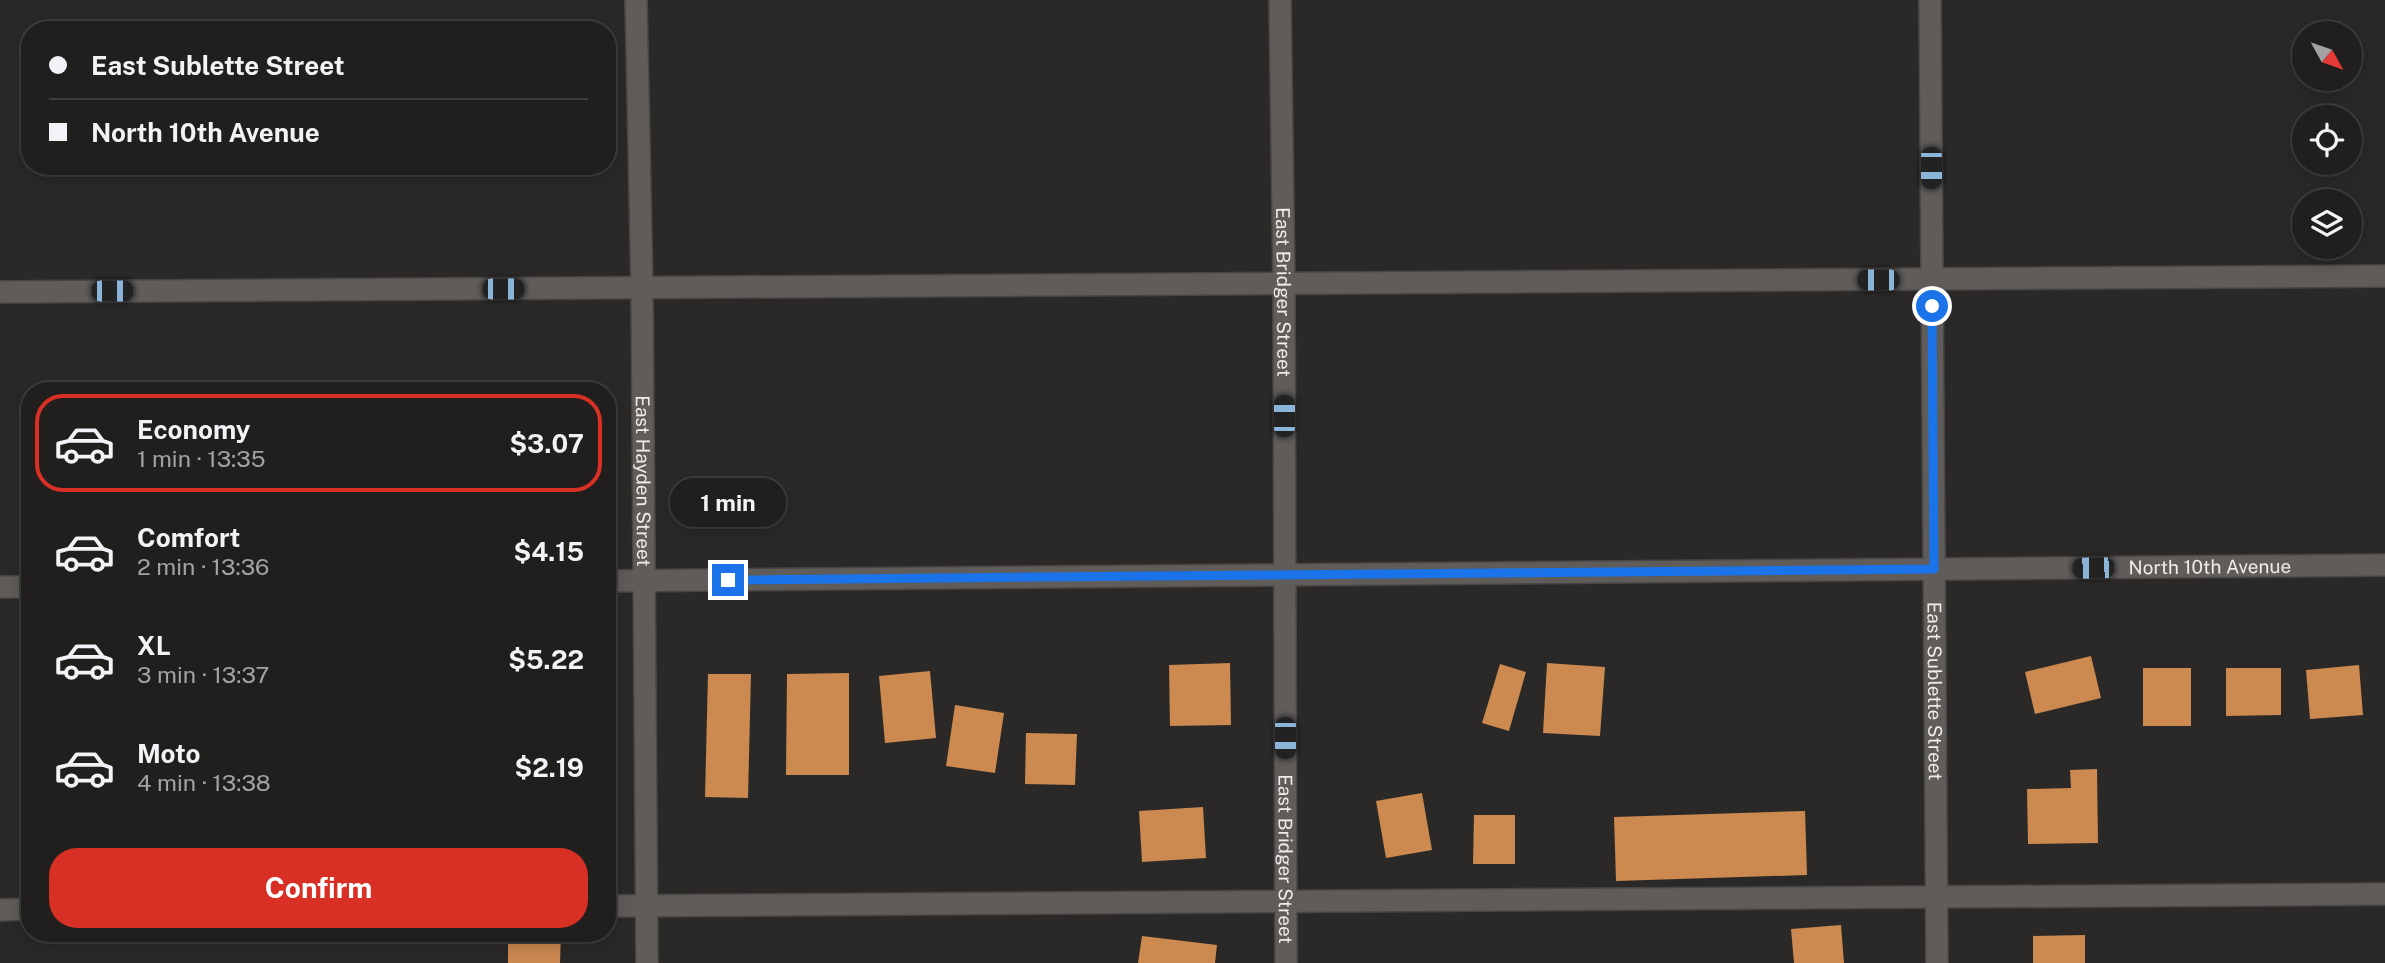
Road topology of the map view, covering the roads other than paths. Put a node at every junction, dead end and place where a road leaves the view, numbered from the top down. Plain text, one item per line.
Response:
1 (636, 0) edge
2 (1280, 0) edge
3 (1930, 0) edge
4 (2385, 276) edge
5 (1932, 280) junction
6 (1284, 284) junction
7 (642, 288) junction
8 (0, 292) edge
9 (2385, 565) edge
10 (1934, 569) junction
11 (1285, 575) junction
12 (616, 581) edge
13 (645, 581) junction
14 (0, 587) edge
15 (21, 587) edge
16 (2385, 894) edge
17 (1937, 897) junction
18 (1286, 901) junction
19 (646, 905) junction
20 (616, 906) edge
21 (0, 909) edge
22 (21, 909) edge
23 (647, 963) edge
24 (1286, 963) edge
25 (1937, 963) edge

1 - 7 street, East Hayden Street
2 - 6 street, East Bridger Street
3 - 5 street, East Sublette Street
4 - 5 street
5 - 6 street
5 - 10 street, East Sublette Street
6 - 7 street
6 - 11 street, East Bridger Street
7 - 8 street
7 - 13 street, East Hayden Street
9 - 10 street, North 10th Avenue
10 - 11 street, North 10th Avenue
10 - 17 street, East Sublette Street
11 - 13 street, North 10th Avenue
11 - 18 street, East Bridger Street
12 - 13 street, North 10th Avenue
13 - 19 street, East Hayden Street
14 - 15 street
16 - 17 street
17 - 18 street
17 - 25 street, East Sublette Street
18 - 19 street
18 - 24 street, East Bridger Street
19 - 20 street
19 - 23 street, East Hayden Street
21 - 22 street

